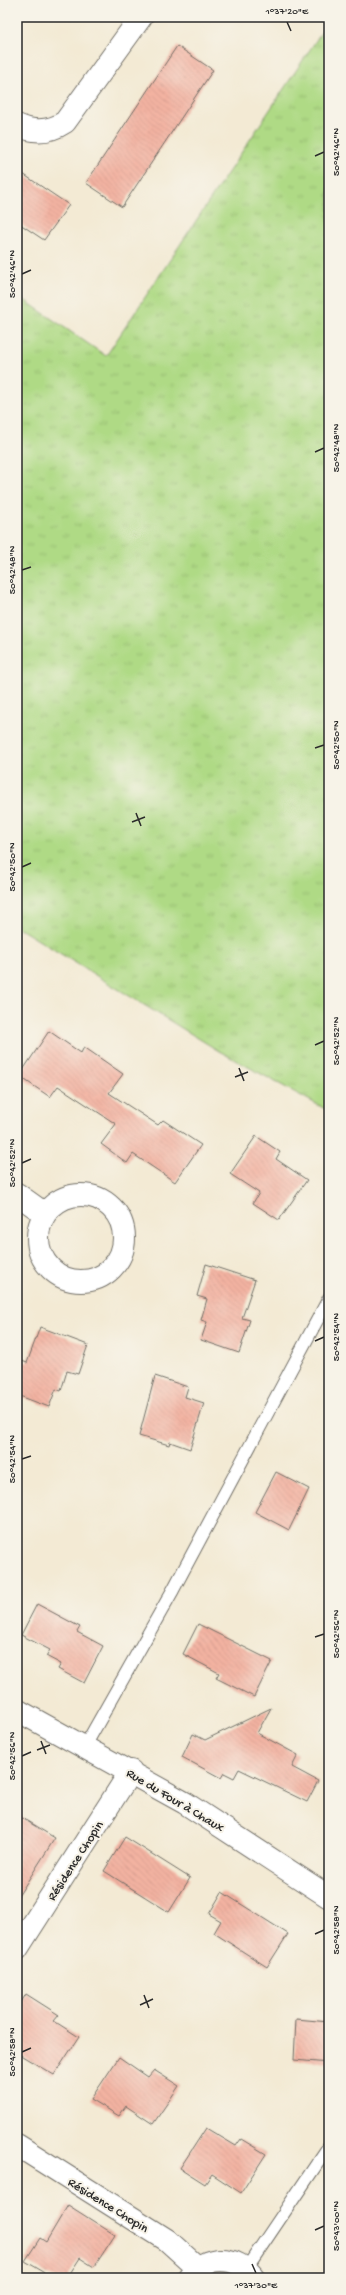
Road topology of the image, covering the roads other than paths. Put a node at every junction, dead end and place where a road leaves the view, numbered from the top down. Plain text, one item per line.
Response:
1 (141, 17) edge
2 (17, 125) edge
3 (17, 1194) edge
4 (45, 1214) dead end
5 (329, 1298) edge
6 (17, 1710) edge
7 (85, 1746) junction
8 (131, 1771) junction
9 (329, 1897) edge
10 (17, 1949) edge
11 (17, 2145) edge
12 (329, 2146) edge
13 (193, 2273) edge
14 (250, 2273) edge

1 - 2 street
3 - 4 street
5 - 7 lane
6 - 7 street, Rue du Four à Chaux
7 - 8 street, Rue du Four à Chaux
8 - 9 street, Rue du Four à Chaux
8 - 10 street, Résidence Chopin
11 - 13 street, Résidence Chopin
12 - 14 lane
13 - 14 street

